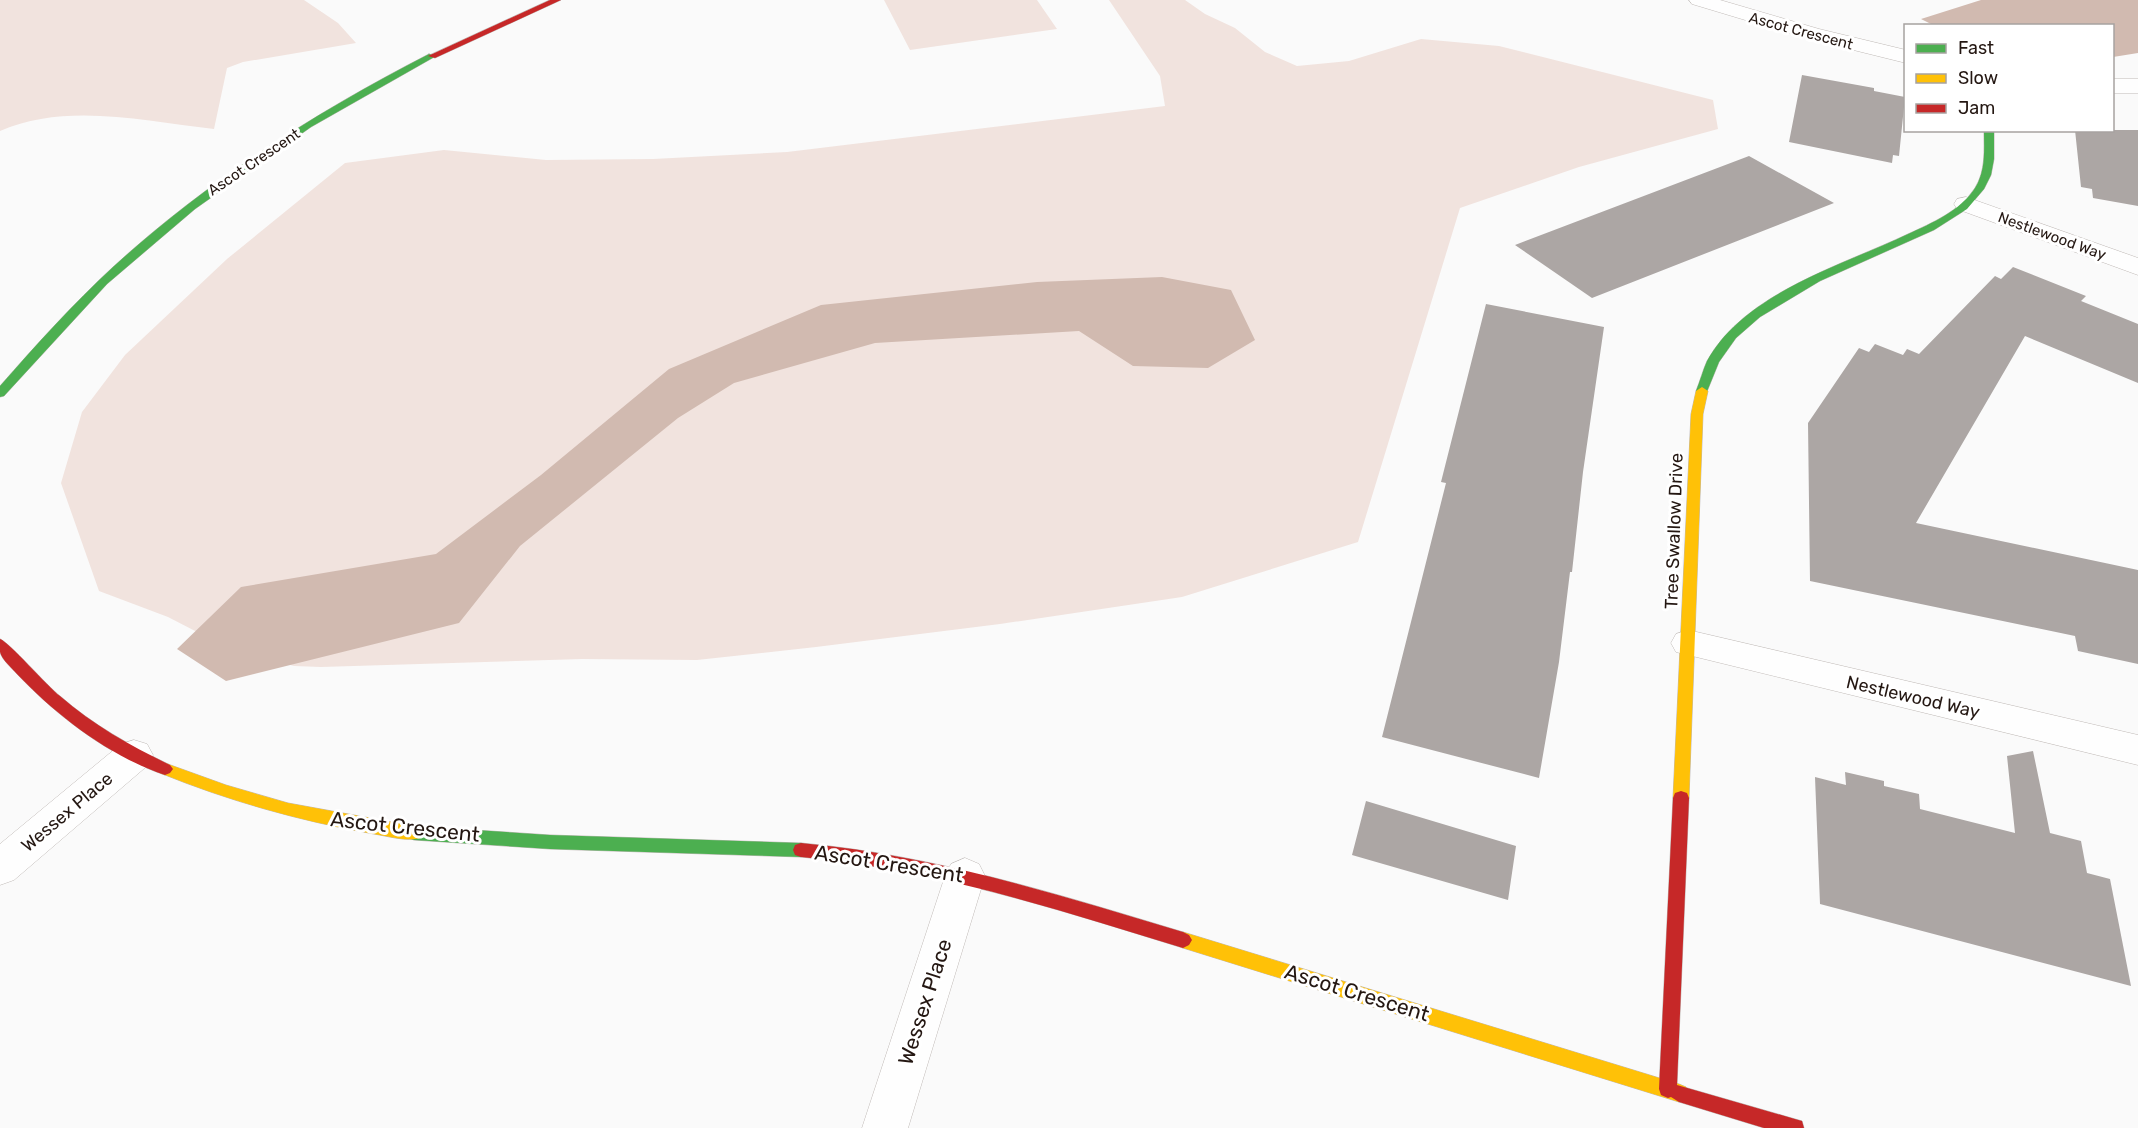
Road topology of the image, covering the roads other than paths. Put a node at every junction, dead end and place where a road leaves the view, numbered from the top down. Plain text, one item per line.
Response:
1 (557, 0) edge
2 (1699, 0) edge
3 (1904, 57) edge
4 (2114, 86) edge
5 (2138, 86) edge
6 (1989, 132) edge
7 (1966, 204) junction
8 (2138, 267) edge
9 (0, 393) edge
10 (1688, 643) junction
11 (0, 644) edge
12 (2138, 750) edge
13 (134, 755) junction
14 (0, 868) edge
15 (965, 876) junction
16 (1668, 1089) junction
17 (885, 1128) edge
18 (1795, 1128) edge

1 - 9 street, Ascot Crescent
2 - 3 street, Ascot Crescent
4 - 5 street
6 - 7 street, Tree Swallow Drive
7 - 8 street, Nestlewood Way
7 - 10 street, Tree Swallow Drive
10 - 12 street, Nestlewood Way
10 - 16 street, Tree Swallow Drive
11 - 13 street, Ascot Crescent
13 - 14 street, Wessex Place
13 - 15 street, Ascot Crescent
15 - 16 street, Ascot Crescent
15 - 17 street, Wessex Place
16 - 18 street, Ascot Crescent

